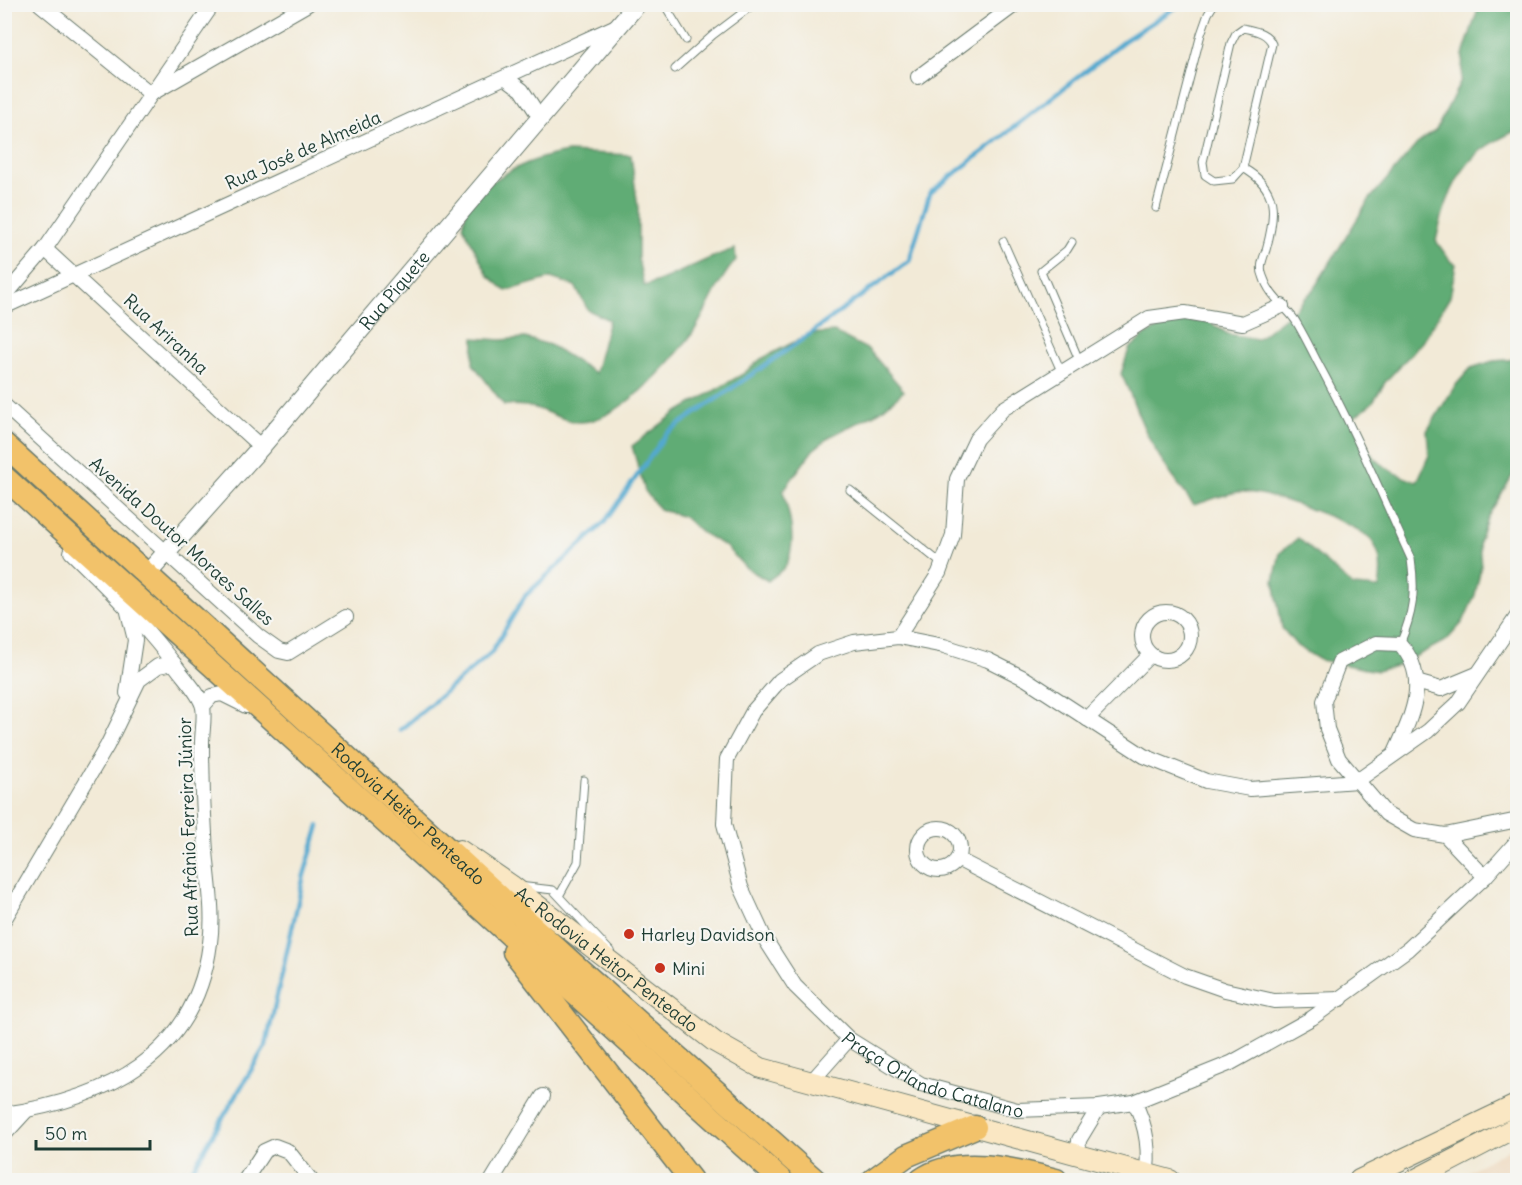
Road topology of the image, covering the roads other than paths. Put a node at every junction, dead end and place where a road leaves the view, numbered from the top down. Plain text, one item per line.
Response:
1 (40, 4) edge
2 (213, 4) edge
3 (308, 4) edge
4 (637, 4) edge
5 (664, 4) edge
6 (754, 4) edge
7 (1016, 4) edge
8 (1214, 4) edge
9 (617, 26) junction
10 (686, 40) dead end
11 (675, 69) dead end
12 (918, 77) dead end
13 (506, 78) junction
14 (151, 94) junction
15 (541, 119) junction
16 (1243, 168) junction
17 (1156, 208) dead end
18 (1003, 241) dead end
19 (1072, 242) dead end
20 (45, 249) junction
21 (74, 273) junction
22 (4, 297) edge
23 (1282, 306) junction
24 (4, 307) edge
25 (1079, 360) junction
26 (1061, 371) junction
27 (4, 405) edge
28 (4, 444) edge
29 (261, 447) junction
30 (4, 477) edge
31 (850, 489) dead end
32 (33, 503) junction
33 (166, 551) junction
34 (942, 564) junction
35 (148, 573) junction
36 (126, 605) junction
37 (1518, 615) edge
38 (346, 617) dead end
39 (898, 637) junction
40 (1400, 644) junction
41 (1150, 655) dead end
42 (174, 663) junction
43 (1479, 673) junction
44 (1416, 682) junction
45 (202, 706) junction
46 (123, 716) junction
47 (1087, 719) junction
48 (279, 725) junction
49 (1395, 753) junction
50 (584, 780) dead end
51 (1357, 782) junction
52 (414, 817) junction
53 (1518, 820) edge
54 (1445, 835) junction
55 (1518, 840) edge
56 (957, 859) dead end
57 (1485, 877) junction
58 (511, 885) junction
59 (559, 896) junction
60 (479, 905) junction
61 (4, 920) edge
62 (643, 986) junction
63 (1341, 999) junction
64 (849, 1039) junction
65 (811, 1082) junction
66 (543, 1096) dead end
67 (1134, 1102) junction
68 (1518, 1104) edge
69 (1099, 1107) junction
70 (26, 1111) junction
71 (4, 1114) edge
72 (975, 1126) junction
73 (1518, 1126) edge
74 (4, 1135) edge
75 (1078, 1156) junction
76 (1146, 1177) edge
77 (874, 1179) edge
78 (245, 1180) edge
79 (310, 1180) edge
80 (492, 1180) edge
81 (691, 1180) edge
82 (782, 1180) edge
83 (815, 1180) edge
84 (921, 1180) edge
85 (1056, 1180) edge
86 (1170, 1180) edge
87 (1359, 1180) edge
88 (1414, 1180) edge

1 - 14 street
2 - 14 street
3 - 14 street
4 - 9 street, Rua Piquete
5 - 10 lane
6 - 11 lane
7 - 12 street
8 - 17 lane
9 - 13 street, Rua José de Almeida
9 - 15 street, Rua Piquete
13 - 15 street
13 - 21 street, Rua José de Almeida
14 - 20 street
15 - 29 street, Rua Piquete
16 - 16 lane
16 - 23 lane
18 - 26 lane
19 - 25 lane
20 - 21 street, Rua Ariranha
20 - 22 street
21 - 24 street, Rua José de Almeida
21 - 29 street, Rua Ariranha
23 - 25 street
23 - 40 lane
25 - 26 street
26 - 34 street
27 - 33 street, Avenida Doutor Moraes Salles
28 - 35 main road, Rodovia Heitor Penteado
29 - 33 street, Rua Piquete
30 - 32 main road, Rodovia Heitor Penteado
31 - 34 lane
32 - 36 street, Rua Afrânio Ferreira Júnior
32 - 48 main road, Rodovia Heitor Penteado
33 - 35 street, Rua Piquete
33 - 38 street, Avenida Doutor Moraes Salles
34 - 39 street
35 - 52 main road, Rodovia Heitor Penteado
36 - 42 street, Rua Afrânio Ferreira Júnior
36 - 46 street
37 - 43 street
39 - 47 street
39 - 64 street
40 - 44 street
40 - 51 street
41 - 47 street
42 - 45 street, Rua Afrânio Ferreira Júnior
42 - 46 street
43 - 44 street
43 - 49 street
44 - 49 street
45 - 48 street, Rua Afrânio Ferreira Júnior
45 - 70 street, Rua Afrânio Ferreira Júnior
46 - 61 street
47 - 51 street
48 - 60 main road, Rodovia Heitor Penteado
49 - 51 street
50 - 59 lane
51 - 54 street
52 - 58 main road, Ac Rodovia Heitor Penteado
52 - 83 main road, Rodovia Heitor Penteado
53 - 54 street
54 - 57 street
55 - 57 street, Praça Orlando Catalano
56 - 63 street
57 - 63 street, Praça Orlando Catalano
58 - 59 lane
58 - 62 main road, Ac Rodovia Heitor Penteado
59 - 62 lane
60 - 81 main road
60 - 82 main road, Rodovia Heitor Penteado
62 - 65 main road, Ac Rodovia Heitor Penteado
63 - 67 street, Praça Orlando Catalano
64 - 65 street, Praça Orlando Catalano
64 - 69 street, Praça Orlando Catalano
65 - 72 main road, Praça Orlando Catalano
66 - 80 street
67 - 69 street, Praça Orlando Catalano
67 - 76 street
68 - 87 main road
69 - 75 street
70 - 71 street, Rua Afrânio Ferreira Júnior
70 - 74 street
72 - 75 main road, Praça Orlando Catalano
72 - 77 main road
73 - 88 main road
75 - 76 main road, Praça Orlando Catalano
76 - 86 main road, Praça Orlando Catalano
78 - 79 street
84 - 85 main road

